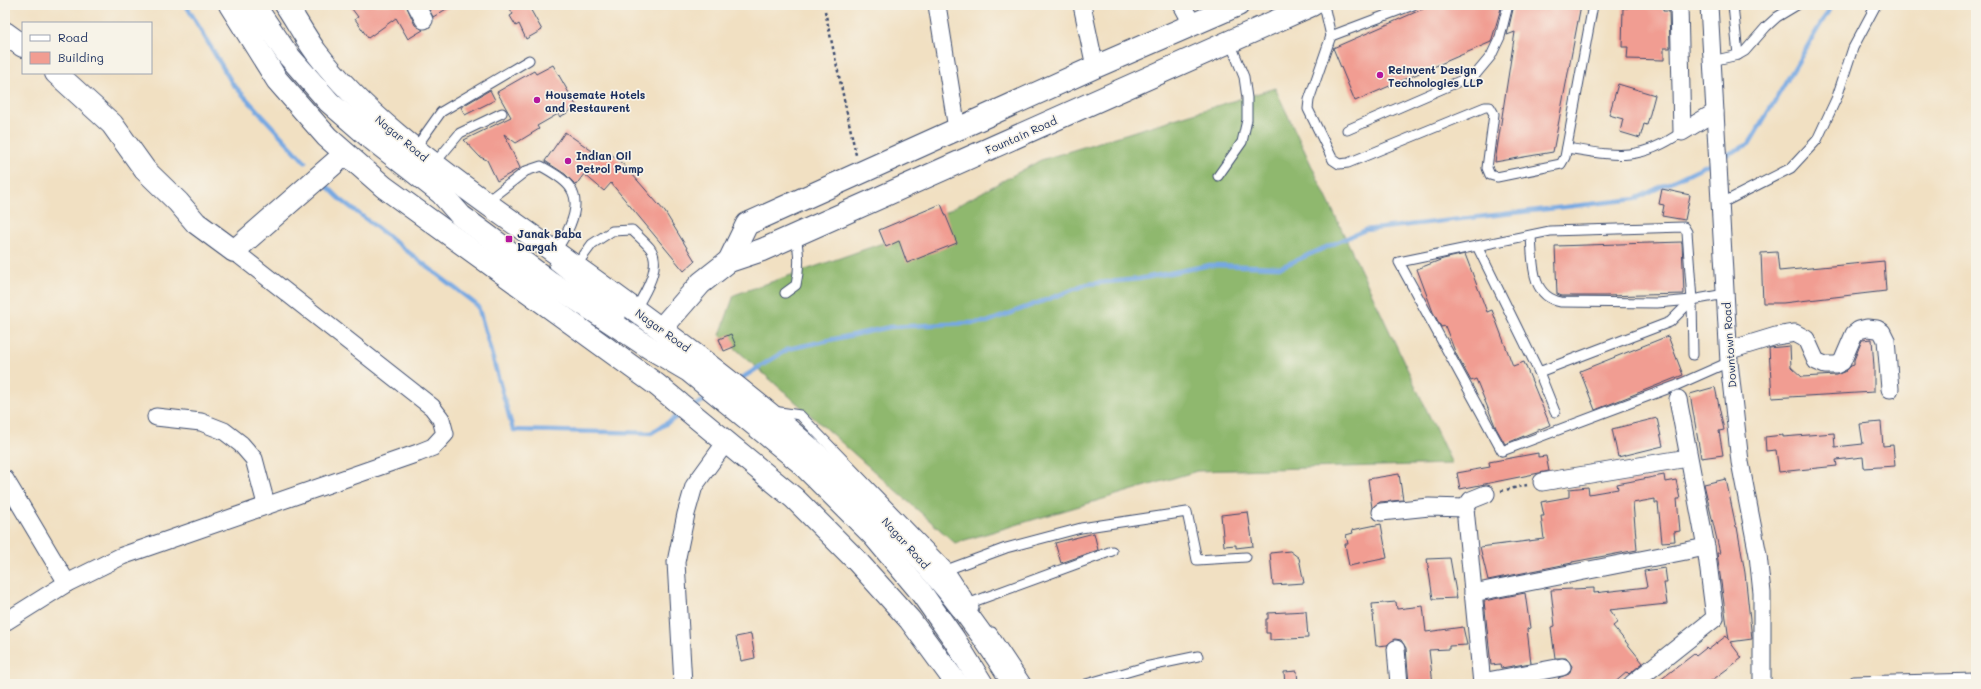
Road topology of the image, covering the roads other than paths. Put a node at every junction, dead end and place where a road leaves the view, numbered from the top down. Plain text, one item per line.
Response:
1 (230, 5) edge
2 (254, 5) edge
3 (416, 5) edge
4 (937, 5) edge
5 (1082, 5) edge
6 (1182, 5) edge
7 (1238, 5) edge
8 (1312, 5) edge
9 (1324, 5) edge
10 (1413, 5) edge
11 (1508, 5) edge
12 (1594, 5) edge
13 (1679, 5) edge
14 (1709, 5) edge
15 (1734, 5) edge
16 (1797, 5) edge
17 (1876, 5) edge
18 (290, 8) edge
19 (424, 20) dead end
20 (1192, 25) junction
21 (5, 33) edge
22 (1331, 36) junction
23 (1230, 42) junction
24 (22, 45) edge
25 (1738, 55) junction
26 (529, 60) dead end
27 (1712, 61) junction
28 (1104, 63) junction
29 (57, 74) edge
30 (1123, 89) junction
31 (1715, 112) junction
32 (502, 113) dead end
33 (957, 129) junction
34 (1347, 130) dead end
35 (1682, 132) junction
36 (1567, 148) junction
37 (414, 150) junction
38 (346, 154) junction
39 (434, 164) junction
40 (1218, 176) dead end
41 (1720, 204) junction
42 (483, 206) junction
43 (796, 235) junction
44 (1531, 236) junction
45 (517, 237) dead end
46 (1477, 246) junction
47 (234, 251) junction
48 (552, 256) junction
49 (729, 261) junction
50 (575, 267) junction
51 (785, 292) dead end
52 (1725, 294) junction
53 (1692, 300) junction
54 (635, 310) junction
55 (662, 329) junction
56 (598, 341) junction
57 (650, 348) junction
58 (1693, 355) dead end
59 (1729, 356) junction
60 (1539, 372) junction
61 (723, 388) junction
62 (1890, 389) dead end
63 (1678, 399) dead end
64 (762, 409) junction
65 (1555, 412) dead end
66 (156, 417) dead end
67 (726, 442) junction
68 (1688, 458) junction
69 (5, 479) edge
70 (1542, 482) road end
71 (1486, 494) road end
72 (266, 504) junction
73 (1465, 508) junction
74 (1381, 512) dead end
75 (1706, 547) junction
76 (1112, 551) dead end
77 (1246, 557) dead end
78 (949, 569) junction
79 (67, 583) junction
80 (1473, 593) junction
81 (970, 603) junction
82 (5, 622) edge
83 (1396, 649) dead end
84 (1198, 656) dead end
85 (1562, 667) dead end
86 (1976, 678) edge
87 (1910, 682) edge
88 (1482, 683) edge
89 (683, 684) edge
90 (957, 684) edge
91 (982, 684) edge
92 (1014, 684) edge
93 (1027, 684) edge
94 (1086, 684) edge
95 (1399, 684) edge
96 (1632, 684) edge
97 (1762, 684) edge
98 (1854, 684) edge

1 - 38 main road
2 - 57 main road
3 - 19 street
4 - 33 street
5 - 28 street
6 - 20 street
7 - 20 main road, Fountain Road
8 - 23 main road, Fountain Road
9 - 22 lane
10 - 22 lane
11 - 34 lane
12 - 36 lane
13 - 35 street
14 - 27 street, Downtown Road
15 - 25 lane
16 - 25 lane
17 - 41 lane
18 - 37 main road, Nagar Road
20 - 28 main road, Fountain Road
21 - 24 main road
22 - 36 lane
23 - 30 main road, Fountain Road
23 - 40 lane
25 - 27 lane
26 - 37 lane
27 - 31 street, Downtown Road
28 - 30 main road
28 - 33 main road, Fountain Road
29 - 47 main road
30 - 43 main road, Fountain Road
31 - 35 street
31 - 41 street, Downtown Road
32 - 39 lane
33 - 49 main road, Fountain Road
35 - 36 lane
37 - 39 main road, Nagar Road
38 - 47 main road
38 - 56 main road
39 - 42 main road, Nagar Road
41 - 52 street, Downtown Road
42 - 45 lane
42 - 48 main road, Nagar Road
42 - 48 lane
43 - 49 main road, Fountain Road
43 - 51 lane
44 - 46 lane
44 - 53 lane
44 - 53 lane
46 - 59 lane
46 - 60 lane
47 - 72 street
48 - 50 main road, Nagar Road
48 - 57 lane
49 - 55 main road, Fountain Road
50 - 54 main road, Nagar Road
50 - 54 lane
52 - 53 lane
52 - 59 street, Downtown Road
53 - 58 lane
53 - 60 lane
54 - 55 main road, Nagar Road
55 - 61 main road, Nagar Road
56 - 57 main road
56 - 67 main road
57 - 61 main road
59 - 62 street
59 - 97 street, Downtown Road
60 - 65 lane
61 - 64 main road, Nagar Road
61 - 91 main road
63 - 68 street
64 - 78 lane
64 - 92 main road, Nagar Road
66 - 72 street
67 - 89 street
67 - 90 main road
68 - 70 street
68 - 75 street
69 - 79 street
71 - 73 street
72 - 79 street
73 - 74 street
73 - 80 street
75 - 80 street
75 - 96 street
76 - 81 lane
77 - 78 lane
78 - 81 lane
79 - 82 street
80 - 88 street
81 - 93 lane
83 - 95 street
84 - 94 lane
85 - 88 street
86 - 87 lane
87 - 98 lane

